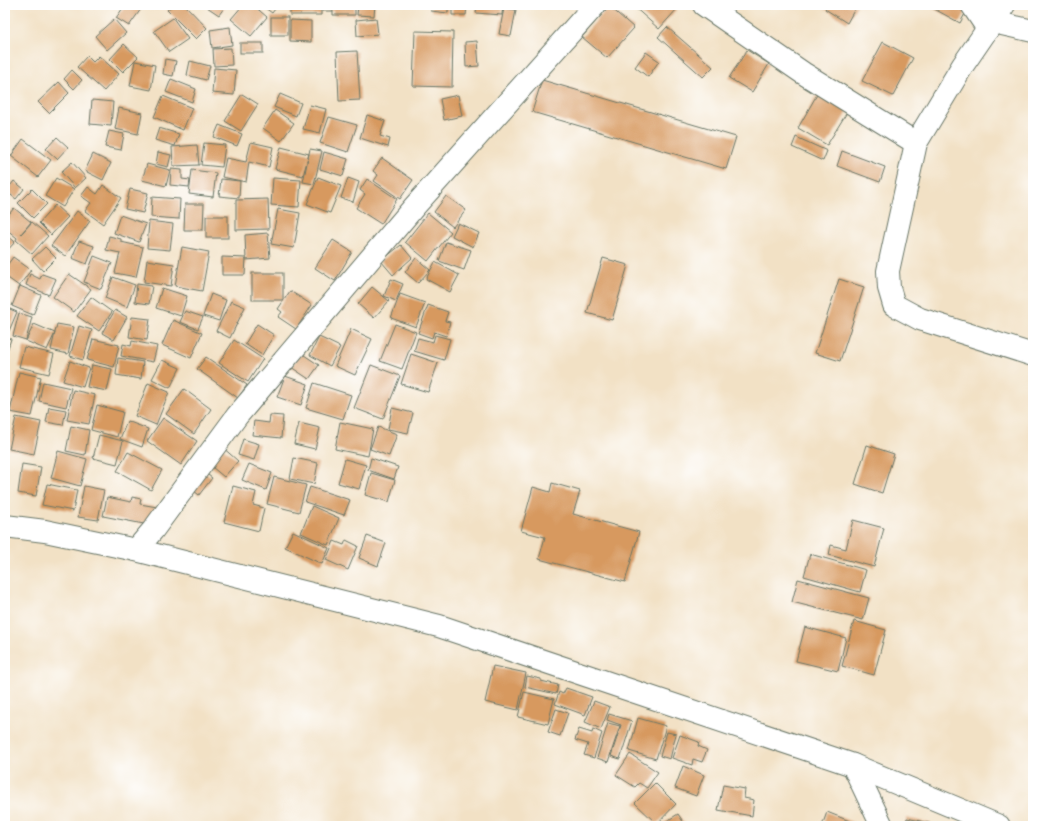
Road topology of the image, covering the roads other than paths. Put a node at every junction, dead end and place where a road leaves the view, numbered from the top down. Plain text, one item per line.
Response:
1 (595, 5) edge
2 (704, 5) edge
3 (972, 5) edge
4 (995, 19) edge
5 (1033, 31) edge
6 (916, 143) junction
7 (1033, 354) edge
8 (5, 526) edge
9 (136, 550) junction
10 (853, 765) junction
11 (882, 826) edge
12 (999, 826) edge

1 - 9 street
2 - 6 street
3 - 4 street
4 - 5 street
4 - 6 street
6 - 7 street
8 - 9 street
9 - 10 street
10 - 11 street
10 - 12 street

